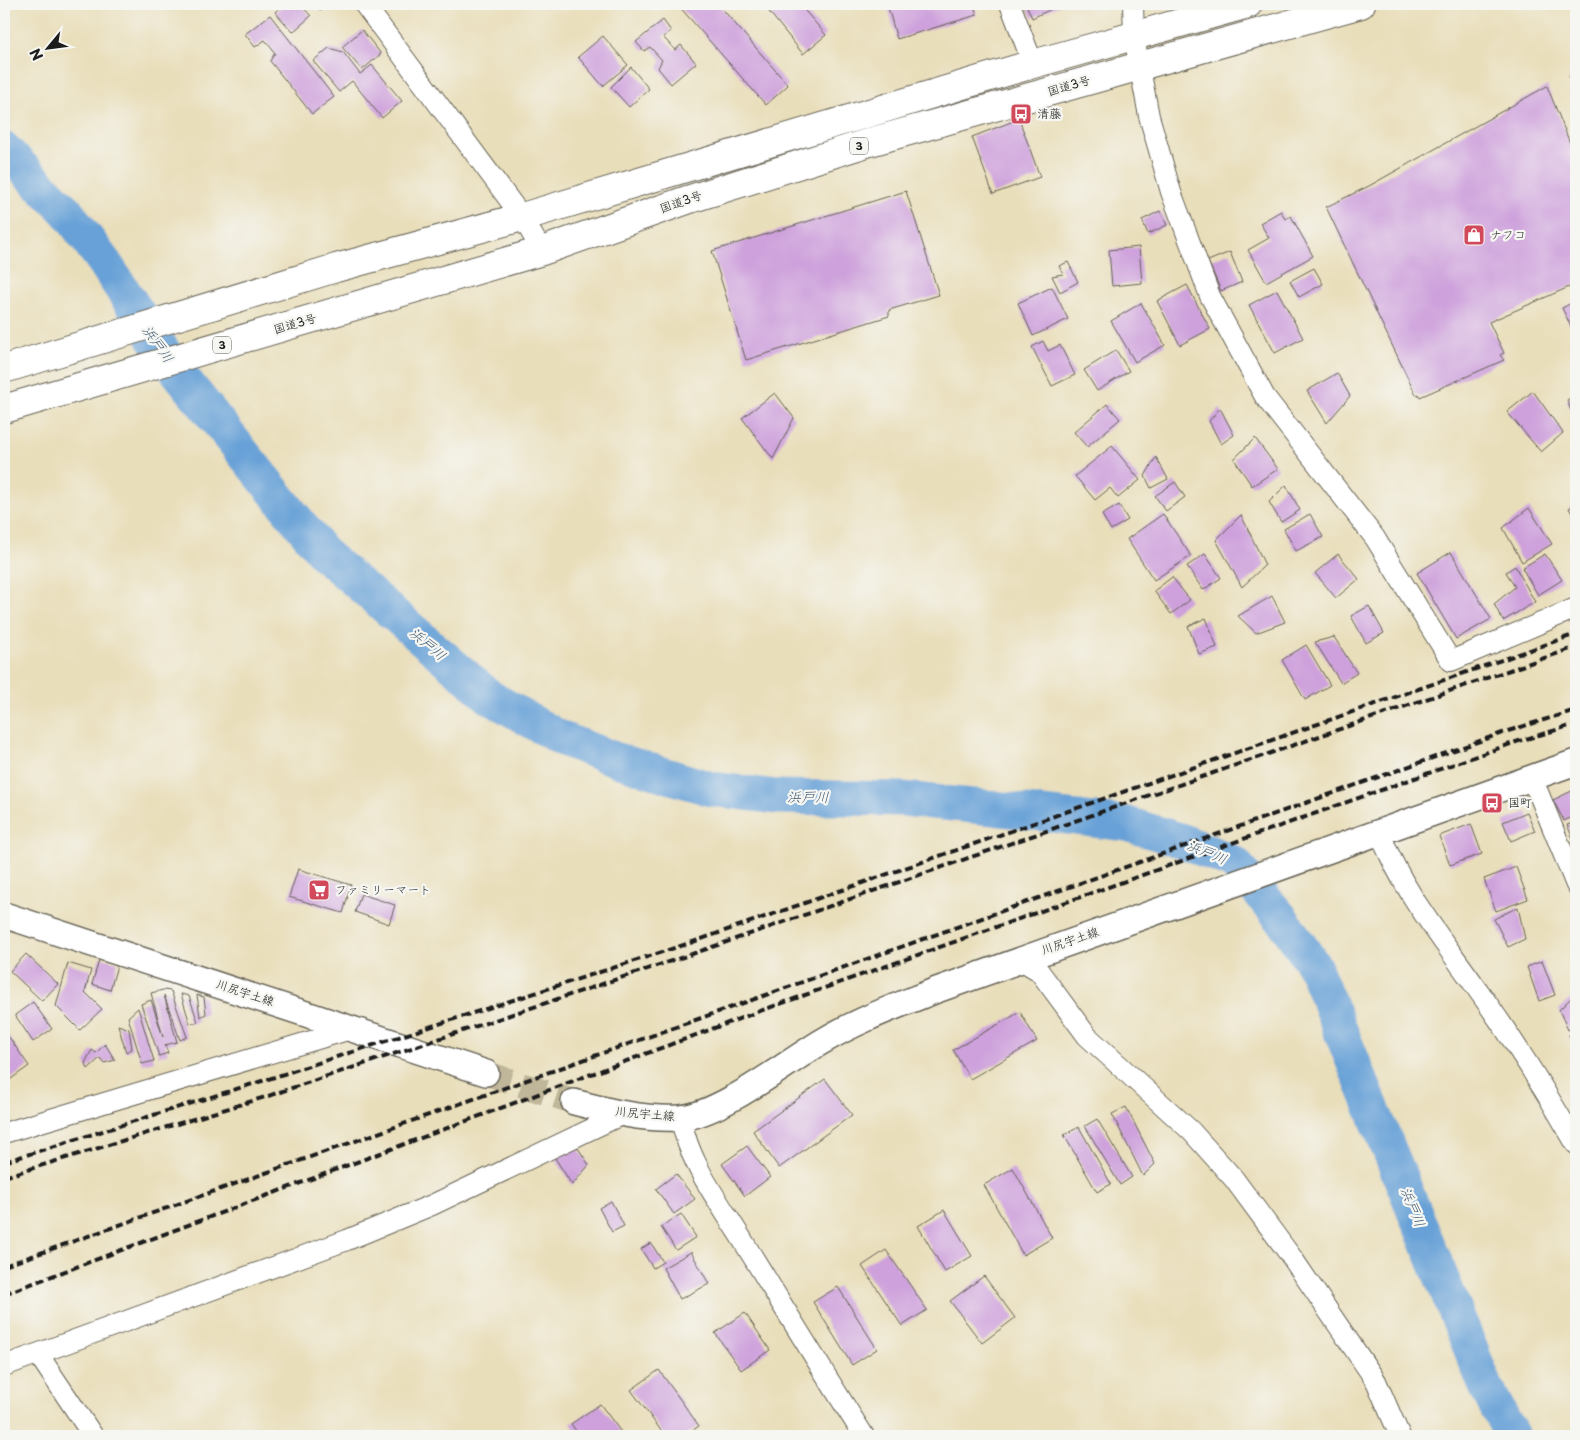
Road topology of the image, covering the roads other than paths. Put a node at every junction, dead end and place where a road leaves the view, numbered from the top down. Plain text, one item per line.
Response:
1 (364, 4) edge
2 (1010, 4) edge
3 (1133, 4) edge
4 (1248, 4) edge
5 (1361, 4) edge
6 (1134, 37) junction
7 (1033, 64) junction
8 (1139, 66) junction
9 (522, 217) junction
10 (542, 251) junction
11 (4, 369) edge
12 (4, 409) edge
13 (1576, 608) edge
14 (1576, 762) edge
15 (1530, 778) junction
16 (1371, 836) junction
17 (1576, 885) edge
18 (4, 915) edge
19 (1030, 956) junction
20 (351, 1029) junction
21 (486, 1073) tunnel mouth
22 (574, 1102) tunnel mouth
23 (623, 1114) junction
24 (681, 1118) junction
25 (4, 1133) edge
26 (1576, 1144) edge
27 (38, 1354) junction
28 (4, 1366) edge
29 (93, 1436) edge
30 (864, 1436) edge
31 (1400, 1436) edge

1 - 9 street
2 - 7 street
3 - 6 street
4 - 6 highway, 3
5 - 8 highway, 国道3号 / 3
6 - 7 highway, 3
6 - 8 street
7 - 9 highway, 3
8 - 10 highway, 国道3号 / 3
8 - 13 street
9 - 10 street
9 - 11 highway, 3
10 - 12 highway, 国道3号 / 3
14 - 15 main road, 川尻宇土線
15 - 16 main road, 川尻宇土線
15 - 17 street
16 - 19 main road, 川尻宇土線
16 - 26 street
18 - 20 main road, 川尻宇土線
19 - 24 main road, 川尻宇土線
19 - 31 street
20 - 21 main road, 川尻宇土線
20 - 25 street
22 - 23 main road, 川尻宇土線
23 - 24 main road, 川尻宇土線
23 - 27 street
24 - 30 street
27 - 28 street
27 - 29 street

